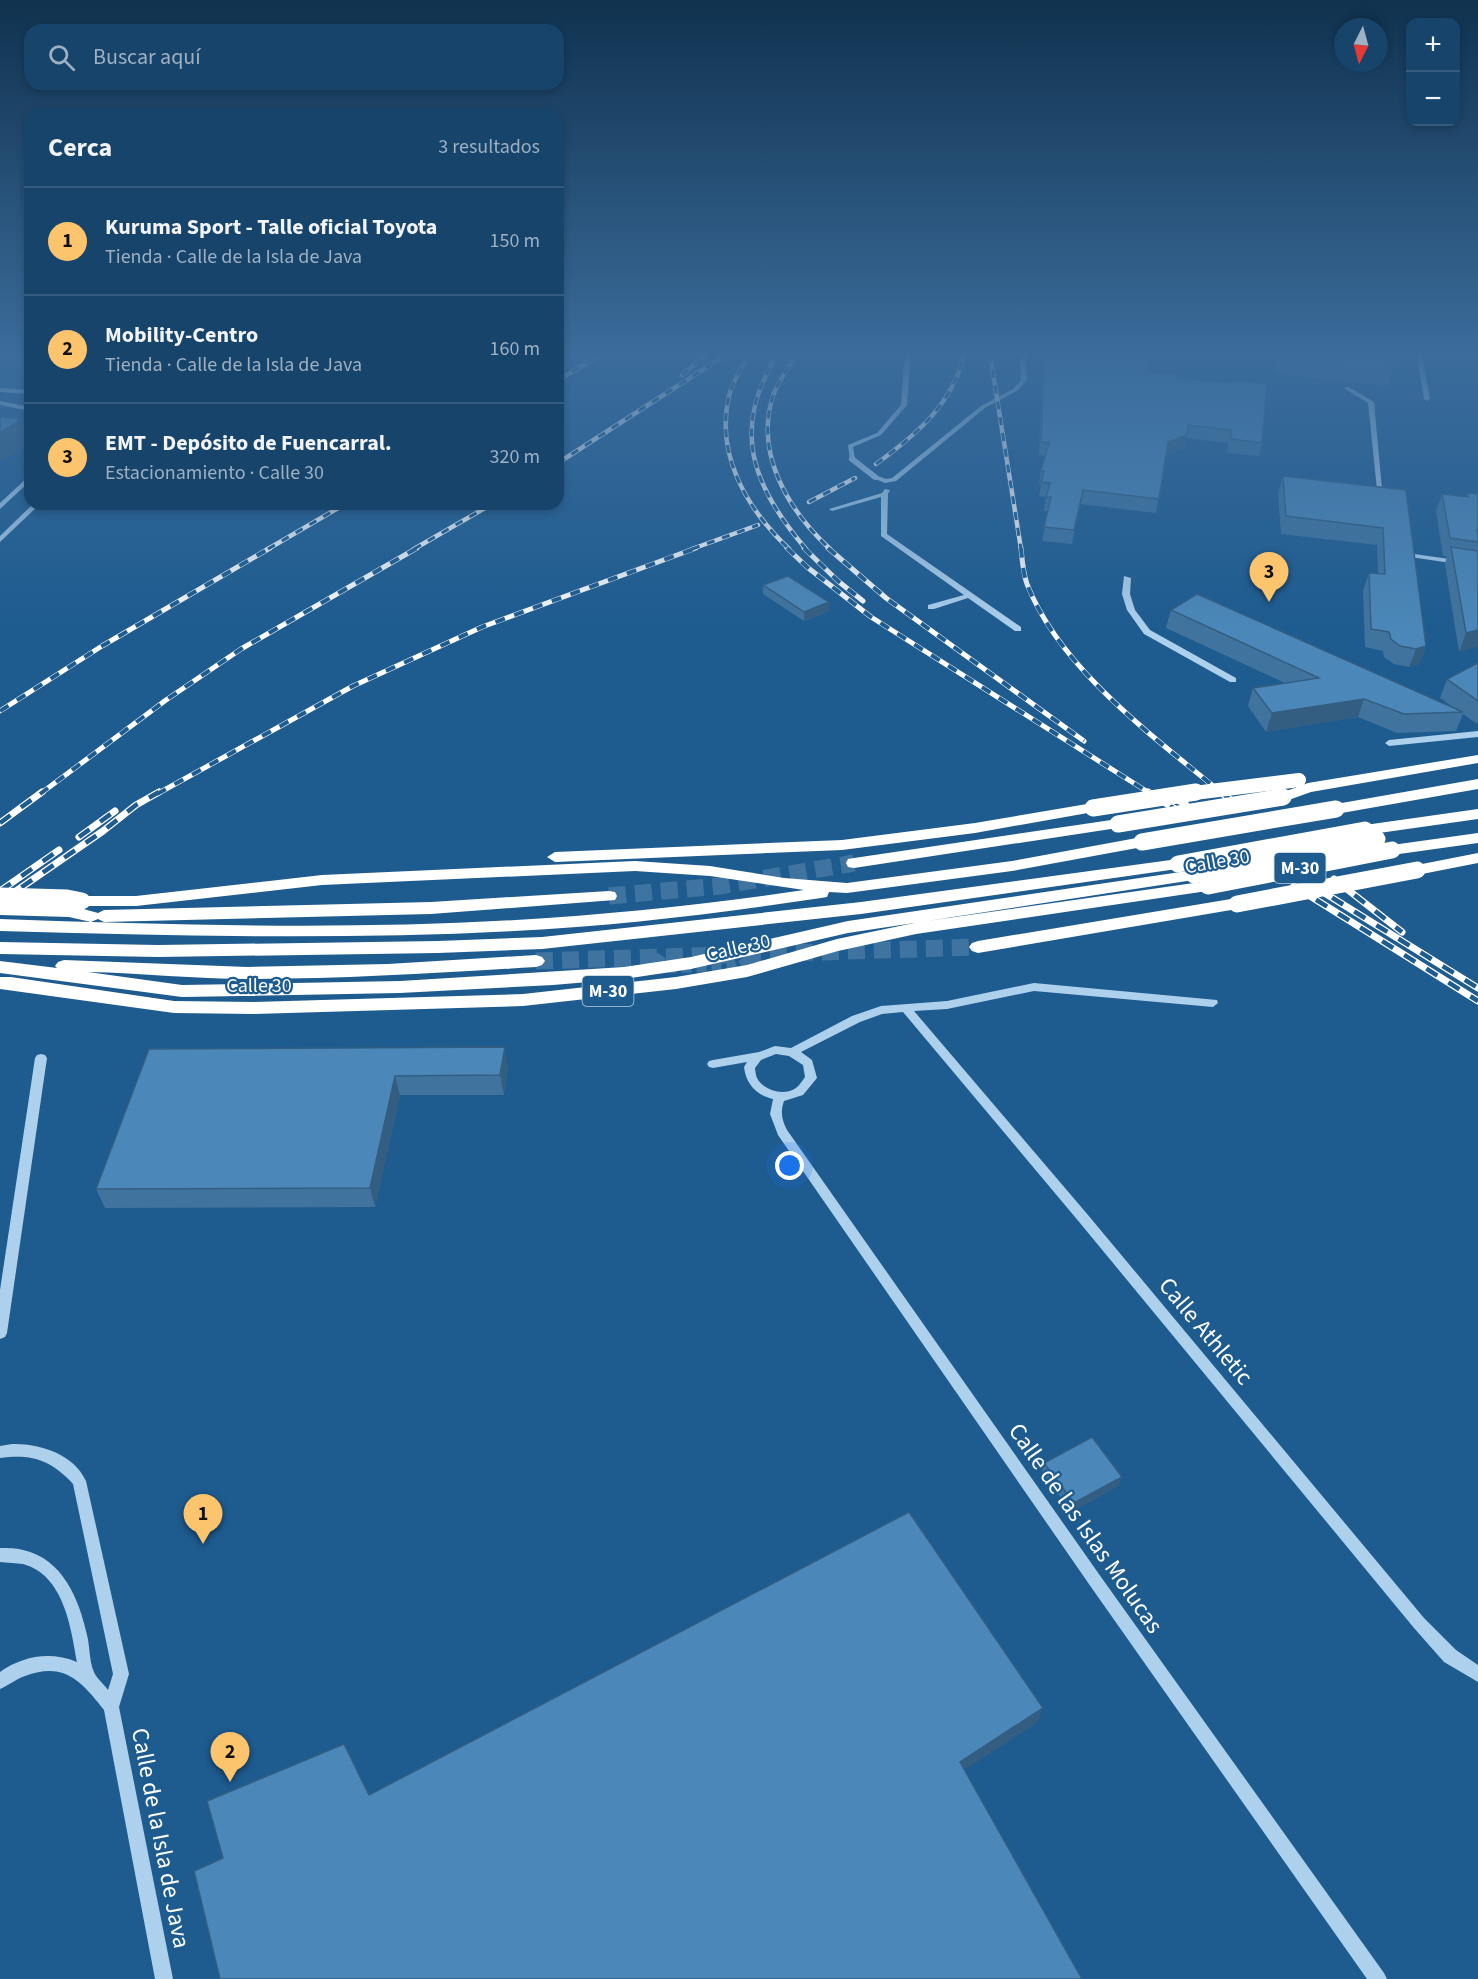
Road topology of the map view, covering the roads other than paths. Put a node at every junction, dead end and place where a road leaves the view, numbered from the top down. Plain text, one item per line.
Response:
1 (850, 446) edge
2 (935, 446) edge
3 (1376, 446) edge
4 (894, 480) junction
5 (24, 483) edge
6 (885, 494) junction
7 (1381, 499) edge
8 (0, 507) edge
9 (24, 509) edge
10 (832, 509) dead end
11 (31, 510) edge
12 (0, 531) edge
13 (0, 540) edge
14 (1417, 556) edge
15 (1478, 565) edge
16 (1126, 578) dead end
17 (970, 595) junction
18 (931, 607) dead end
19 (1018, 629) dead end
20 (1233, 680) dead end
21 (1478, 734) edge
22 (1389, 743) dead end
23 (1478, 751) edge
24 (1478, 759) edge
25 (1478, 766) edge
26 (1478, 784) edge
27 (1308, 787) junction
28 (1478, 814) edge
29 (1371, 834) junction
30 (1478, 838) edge
31 (1478, 858) edge
32 (854, 863) tunnel mouth
33 (1201, 880) junction
34 (280, 883) junction
35 (847, 888) junction
36 (0, 896) edge
37 (609, 896) tunnel mouth
38 (0, 902) edge
39 (0, 909) edge
40 (70, 914) junction
41 (0, 916) edge
42 (0, 925) edge
43 (978, 946) tunnel mouth
44 (49, 948) junction
45 (2, 958) edge
46 (536, 961) tunnel mouth
47 (118, 967) junction
48 (0, 983) edge
49 (1213, 1003) dead end
50 (906, 1009) junction
51 (792, 1052) junction
52 (758, 1056) junction
53 (41, 1058) dead end
54 (713, 1064) dead end
55 (780, 1096) junction
56 (0, 1333) edge
57 (0, 1452) edge
58 (0, 1555) edge
59 (1478, 1674) edge
60 (87, 1677) junction
61 (0, 1681) edge
62 (111, 1707) junction
63 (164, 1979) edge
64 (1378, 1979) edge

1 - 4 street, bridge
2 - 4 street
3 - 7 street
4 - 6 street
5 - 8 street
6 - 10 street
6 - 17 street
9 - 12 street
11 - 13 street
14 - 15 street
16 - 20 street
17 - 18 street
17 - 19 street
21 - 22 street
23 - 27 highway
24 - 27 highway
25 - 27 highway
26 - 35 highway, Calle 30, bridge
27 - 32 highway, bridge
27 - 34 highway, bridge
28 - 29 highway
29 - 33 highway, bridge
29 - 44 highway, bridge
30 - 33 highway, Calle 30 / M-30, bridge
31 - 43 highway, bridge
33 - 45 highway
33 - 48 highway, Calle 30 / M-30
34 - 35 highway, Calle 30
34 - 40 highway, Calle 30
35 - 40 highway
36 - 40 highway, Calle 30, bridge
37 - 40 highway
38 - 40 highway
39 - 40 highway
40 - 41 highway
40 - 42 highway
44 - 45 highway
44 - 47 highway
45 - 47 highway
46 - 47 highway
49 - 50 street
50 - 51 street
50 - 59 street, Calle Athletic
51 - 52 street
51 - 55 street
52 - 54 street
52 - 55 street
53 - 56 street
55 - 64 street, Calle de las Islas Molucas
57 - 62 street, Calle de la Isla de Java
58 - 60 street, Calle de la Isla de Java
60 - 61 street, Calle de la Isla de Java
60 - 62 street, Calle de la Isla de Java
62 - 63 street, Calle de la Isla de Java

